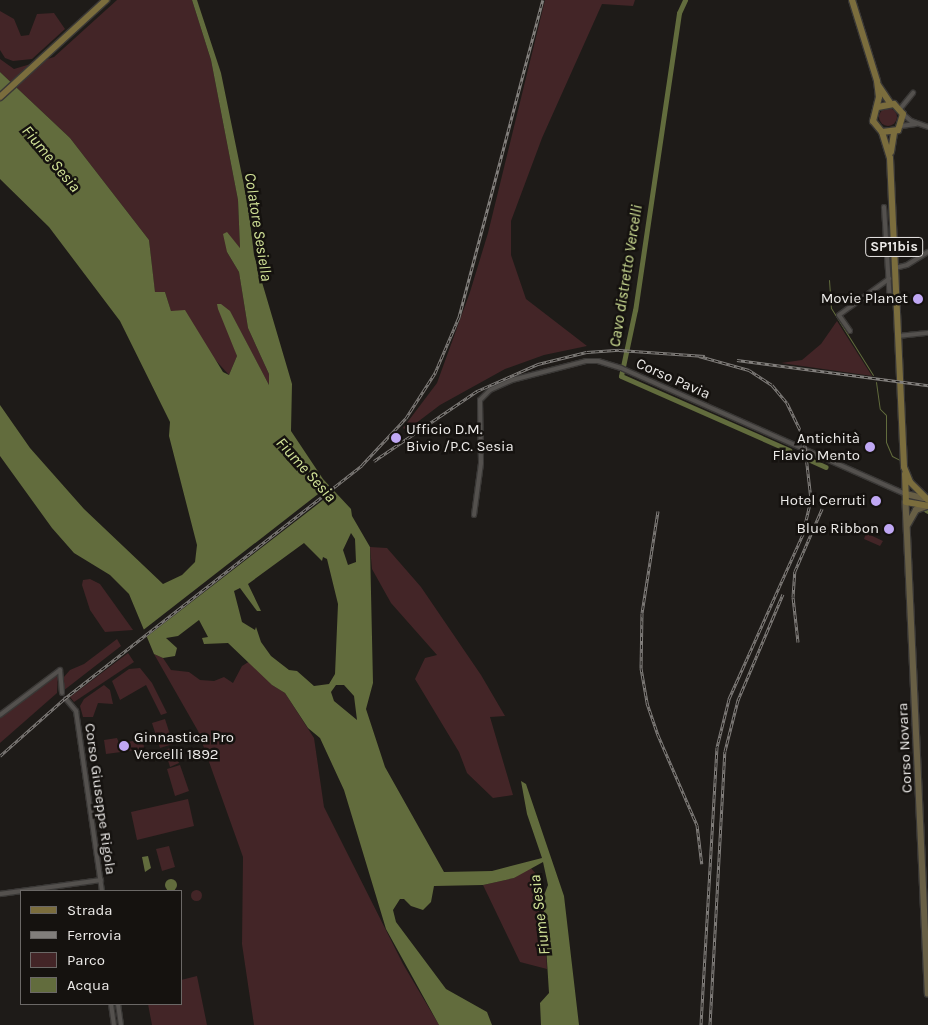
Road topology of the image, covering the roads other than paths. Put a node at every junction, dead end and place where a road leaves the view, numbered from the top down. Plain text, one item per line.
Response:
1 (106, 0) edge
2 (852, 0) edge
3 (877, 82) junction
4 (913, 93) dead end
5 (0, 97) edge
6 (908, 98) junction
7 (892, 104) junction
8 (878, 107) junction
9 (902, 112) junction
10 (917, 124) junction
11 (901, 126) junction
12 (928, 127) edge
13 (882, 132) junction
14 (894, 132) junction
15 (890, 158) junction
16 (884, 207) dead end
17 (928, 252) edge
18 (895, 271) junction
19 (889, 279) junction
20 (890, 302) dead end
21 (850, 331) dead end
22 (928, 334) edge
23 (898, 336) junction
24 (904, 467) junction
25 (906, 494) junction
26 (926, 499) edge
27 (906, 502) junction
28 (928, 506) edge
29 (474, 515) dead end
30 (907, 526) junction
31 (62, 693) dead end
32 (66, 700) dead end
33 (0, 715) edge
34 (925, 876) edge
35 (100, 880) junction
36 (29, 890) edge
37 (102, 890) edge
38 (20, 891) edge
39 (0, 894) edge
40 (928, 994) edge
41 (111, 1005) edge
42 (118, 1005) edge
43 (114, 1025) edge
44 (121, 1025) edge

1 - 5 main road
2 - 3 main road, SP11bis
3 - 7 main road, SP11bis
3 - 8 main road, SP11bis
4 - 6 street
6 - 7 street
6 - 9 street
7 - 8 main road
7 - 9 main road, SP11bis
8 - 13 main road, SP11bis
9 - 10 street
9 - 11 main road
10 - 11 street
10 - 12 street
11 - 14 main road
13 - 14 main road
13 - 15 main road, SP11bis
14 - 15 main road, SP11bis
15 - 18 main road, SP11bis
16 - 19 street
17 - 18 street
18 - 19 street
18 - 23 main road, SP11bis
19 - 20 street
19 - 21 street
22 - 23 street
23 - 24 main road, SP11bis
24 - 25 main road, SP11bis
24 - 26 main road
25 - 26 main road
25 - 27 main road, SP11bis
25 - 29 street, Corso Pavia
27 - 28 main road
27 - 30 main road, Corso Novara / SP11bis
28 - 30 main road
30 - 34 main road, Corso Novara / SP11bis
31 - 33 street
32 - 35 street, Corso Giuseppe Rigola
34 - 40 main road, Corso Novara / SP11bis
35 - 36 street
35 - 37 street, Corso Giuseppe Rigola
38 - 39 street
41 - 43 street
42 - 44 street

